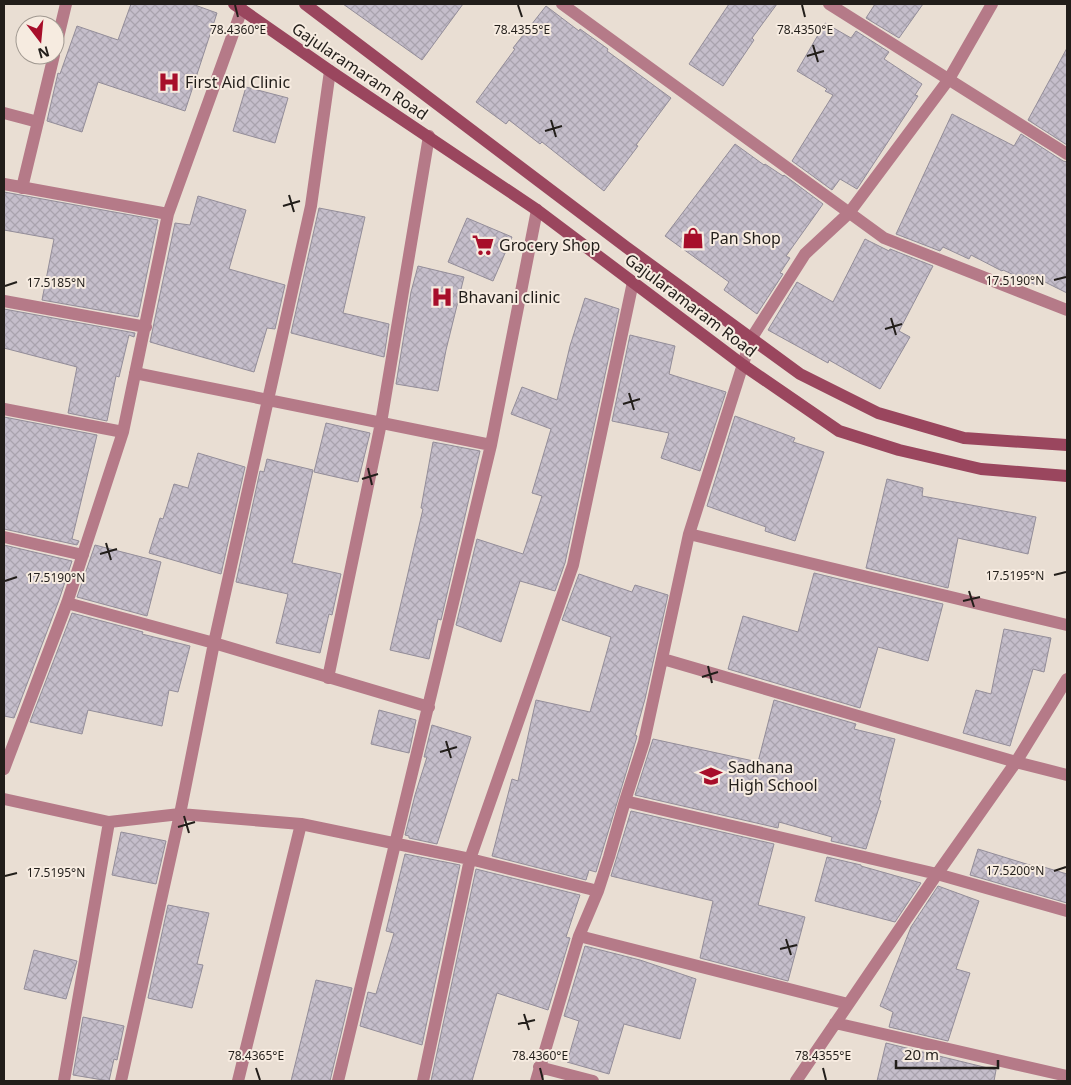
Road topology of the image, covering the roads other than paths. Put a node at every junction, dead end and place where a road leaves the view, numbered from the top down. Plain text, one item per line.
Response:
1 (305, 4) edge
2 (562, 4) edge
3 (829, 4) edge
4 (992, 4) edge
5 (238, 6) edge
6 (52, 65) edge
7 (330, 71) junction
8 (949, 79) junction
9 (4, 113) edge
10 (38, 122) junction
11 (429, 136) junction
12 (1067, 154) edge
13 (4, 184) edge
14 (22, 188) junction
15 (537, 210) junction
16 (849, 213) junction
17 (168, 214) junction
18 (633, 282) junction
19 (4, 301) edge
20 (1067, 310) edge
21 (146, 327) junction
22 (751, 339) junction
23 (743, 365) junction
24 (135, 374) junction
25 (268, 400) junction
26 (4, 409) edge
27 (381, 423) junction
28 (123, 432) junction
29 (491, 445) junction
30 (1067, 445) edge
31 (1067, 476) edge
32 (689, 534) junction
33 (4, 537) edge
34 (83, 555) junction
35 (67, 603) junction
36 (1067, 625) edge
37 (214, 643) junction
38 (663, 659) junction
39 (328, 678) junction
40 (1067, 679) edge
41 (429, 707) junction
42 (1016, 762) junction
43 (4, 768) edge
44 (1067, 775) edge
45 (4, 799) edge
46 (624, 801) junction
47 (180, 814) junction
48 (109, 822) junction
49 (301, 824) junction
50 (396, 844) junction
51 (470, 859) junction
52 (937, 874) junction
53 (598, 891) junction
54 (1067, 911) edge
55 (579, 936) junction
56 (848, 1004) junction
57 (835, 1024) junction
58 (539, 1067) junction
59 (1067, 1076) edge
60 (64, 1081) edge
61 (120, 1081) edge
62 (238, 1081) edge
63 (338, 1081) edge
64 (423, 1081) edge
65 (536, 1081) edge
66 (593, 1081) edge
67 (796, 1081) edge

1 - 22 main road, Gajularamaram Road
2 - 16 street
3 - 8 street
4 - 8 street
5 - 7 main road, Gajularamaram Road
5 - 17 street
6 - 10 street
7 - 11 main road, Gajularamaram Road
7 - 25 street
8 - 12 street
8 - 16 street
9 - 10 street
10 - 14 street
11 - 15 main road, Gajularamaram Road
11 - 27 street
13 - 14 street
14 - 17 street
15 - 18 main road, Gajularamaram Road
15 - 29 street
16 - 20 street
16 - 22 street
17 - 21 street
18 - 23 main road, Gajularamaram Road
18 - 51 street
19 - 21 street
21 - 24 street
22 - 23 street
22 - 30 main road, Gajularamaram Road
23 - 31 main road, Gajularamaram Road
23 - 32 street
24 - 25 street
24 - 28 street
25 - 27 street
25 - 37 street
26 - 28 street
27 - 29 street
27 - 39 street
28 - 34 street
29 - 41 street
32 - 36 street
32 - 38 street
33 - 34 street
34 - 35 street
35 - 37 street
35 - 43 street
37 - 39 street
37 - 47 street
38 - 42 street
38 - 46 street
39 - 41 street
40 - 42 street
41 - 50 street
42 - 44 street
42 - 52 street
45 - 48 street
46 - 52 street
46 - 53 street
47 - 48 street
47 - 49 street
47 - 61 street
48 - 60 street
49 - 50 street
49 - 62 street
50 - 51 street
50 - 63 street
51 - 53 street
51 - 64 street
52 - 54 street
52 - 56 street
53 - 55 street
55 - 56 street
55 - 58 street
56 - 57 street
57 - 59 street
57 - 67 street
58 - 65 street
58 - 66 street

